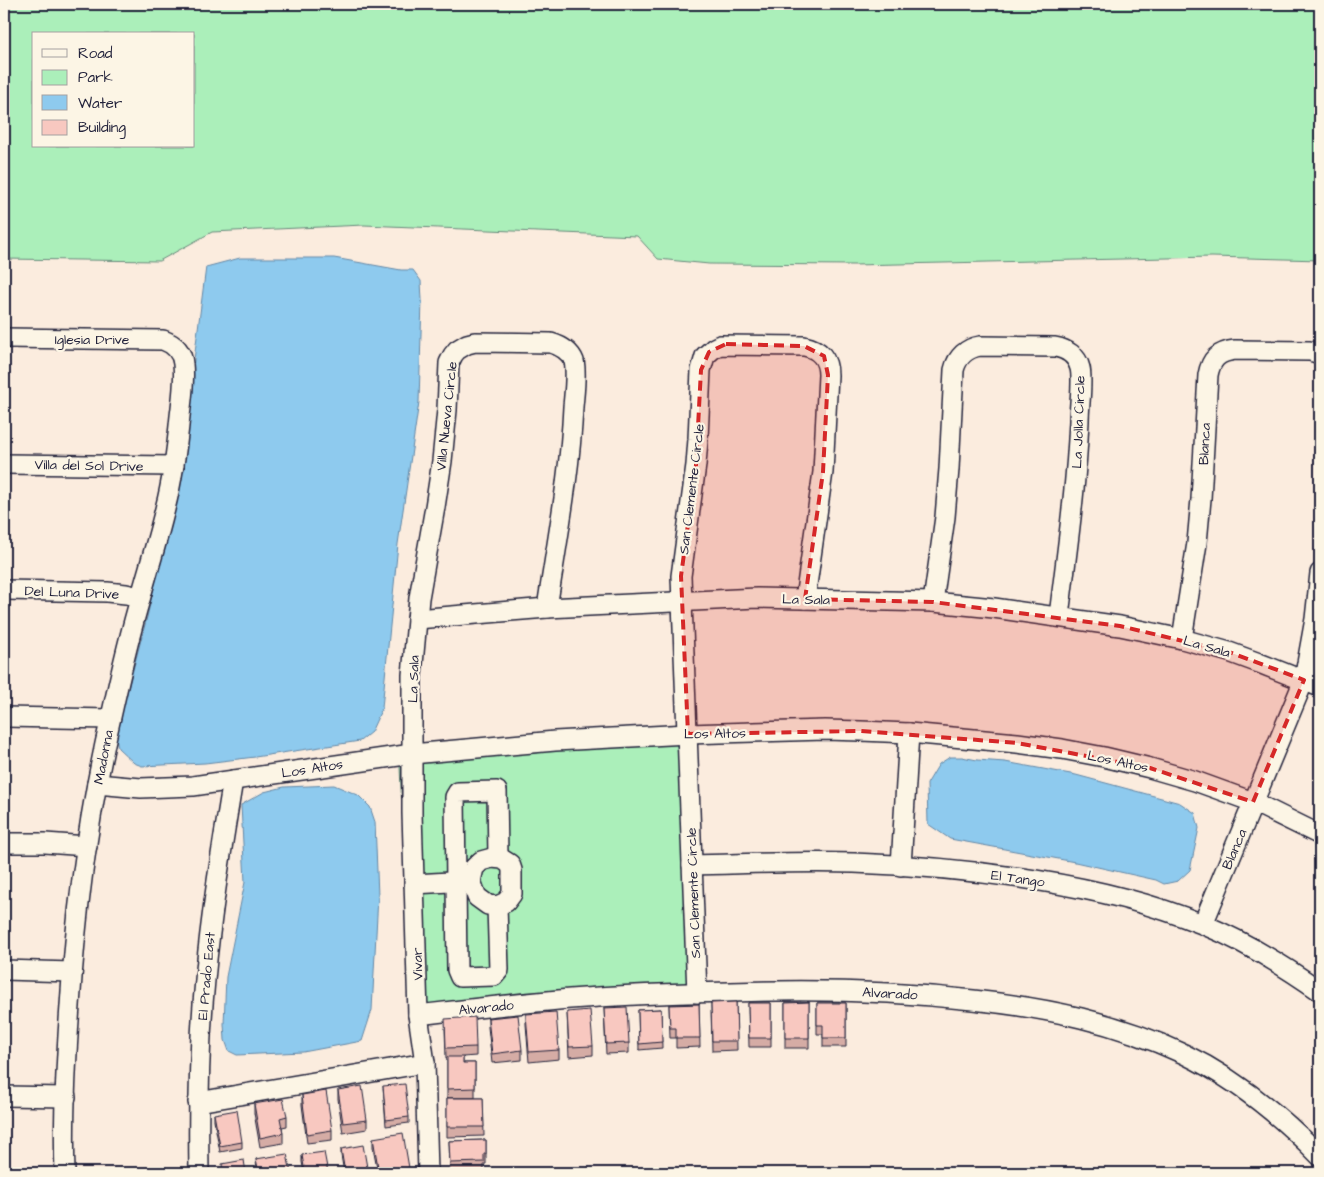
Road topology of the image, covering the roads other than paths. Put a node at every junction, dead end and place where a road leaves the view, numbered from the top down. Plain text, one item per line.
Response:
1 (4, 338) edge
2 (178, 349) joint
3 (1320, 354) edge
4 (4, 464) edge
5 (174, 466) junction
6 (1320, 573) edge
7 (4, 590) edge
8 (140, 597) junction
9 (805, 599) junction
10 (682, 602) junction
11 (933, 602) junction
12 (547, 608) junction
13 (1059, 616) junction
14 (417, 619) junction
15 (1182, 639) junction
16 (1312, 684) edge
17 (4, 717) edge
18 (110, 719) junction
19 (909, 733) junction
20 (688, 734) junction
21 (412, 754) junction
22 (233, 780) junction
23 (97, 784) junction
24 (1253, 802) junction
25 (1320, 835) edge
26 (4, 843) edge
27 (87, 846) junction
28 (498, 858) junction
29 (692, 865) junction
30 (901, 866) junction
31 (464, 881) junction
32 (414, 884) junction
33 (498, 906) junction
34 (1203, 924) junction
35 (4, 970) edge
36 (72, 972) junction
37 (1320, 990) edge
38 (697, 993) junction
39 (418, 1015) junction
40 (425, 1063) junction
41 (4, 1096) edge
42 (66, 1097) junction
43 (198, 1102) junction
44 (1320, 1156) edge
45 (66, 1173) edge
46 (199, 1173) edge
47 (428, 1173) edge

1 - 2 street, Iglesia Drive
2 - 5 street, Madonna
3 - 15 street, Blanca
4 - 5 street, Villa del Sol Drive
5 - 8 street, Madonna
6 - 16 street, Blanca
7 - 8 street, Del Luna Drive
8 - 18 street, Madonna
9 - 10 street, La Sala
9 - 10 street, San Clemente Circle
9 - 11 street, La Sala
10 - 12 street, La Sala
10 - 20 street, San Clemente Circle
11 - 13 street, La Sala
11 - 13 street, La Jolla Circle
12 - 14 street, La Sala
12 - 14 street, Villa Nueva Circle
13 - 15 street, La Sala
14 - 21 street, La Sala
15 - 16 street, La Sala
16 - 24 street, Blanca
17 - 18 street
18 - 23 street, Madonna
19 - 20 street, Los Altos
19 - 24 street, Los Altos
19 - 30 street
20 - 21 street, Los Altos
20 - 29 street, San Clemente Circle
21 - 22 street, Los Altos
21 - 32 street, Vivar
22 - 23 street, Los Altos
22 - 43 street, El Prado East
23 - 27 street, Madonna
24 - 25 street, Los Altos
24 - 34 street, Blanca
26 - 27 street
27 - 36 street, Madonna
28 - 31 street
28 - 31 street
28 - 33 street
29 - 30 street, El Tango
29 - 38 street, San Clemente Circle
30 - 34 street, El Tango
31 - 32 street
31 - 33 street
31 - 33 street
32 - 39 street, Vivar
34 - 37 street, El Tango
35 - 36 street
36 - 42 street, Madonna
38 - 39 street, Alvarado
38 - 44 street, Alvarado
39 - 40 street, Vivar
40 - 43 street
40 - 47 street, Vivar
41 - 42 street
42 - 45 street, Madonna
43 - 46 street, El Prado East

